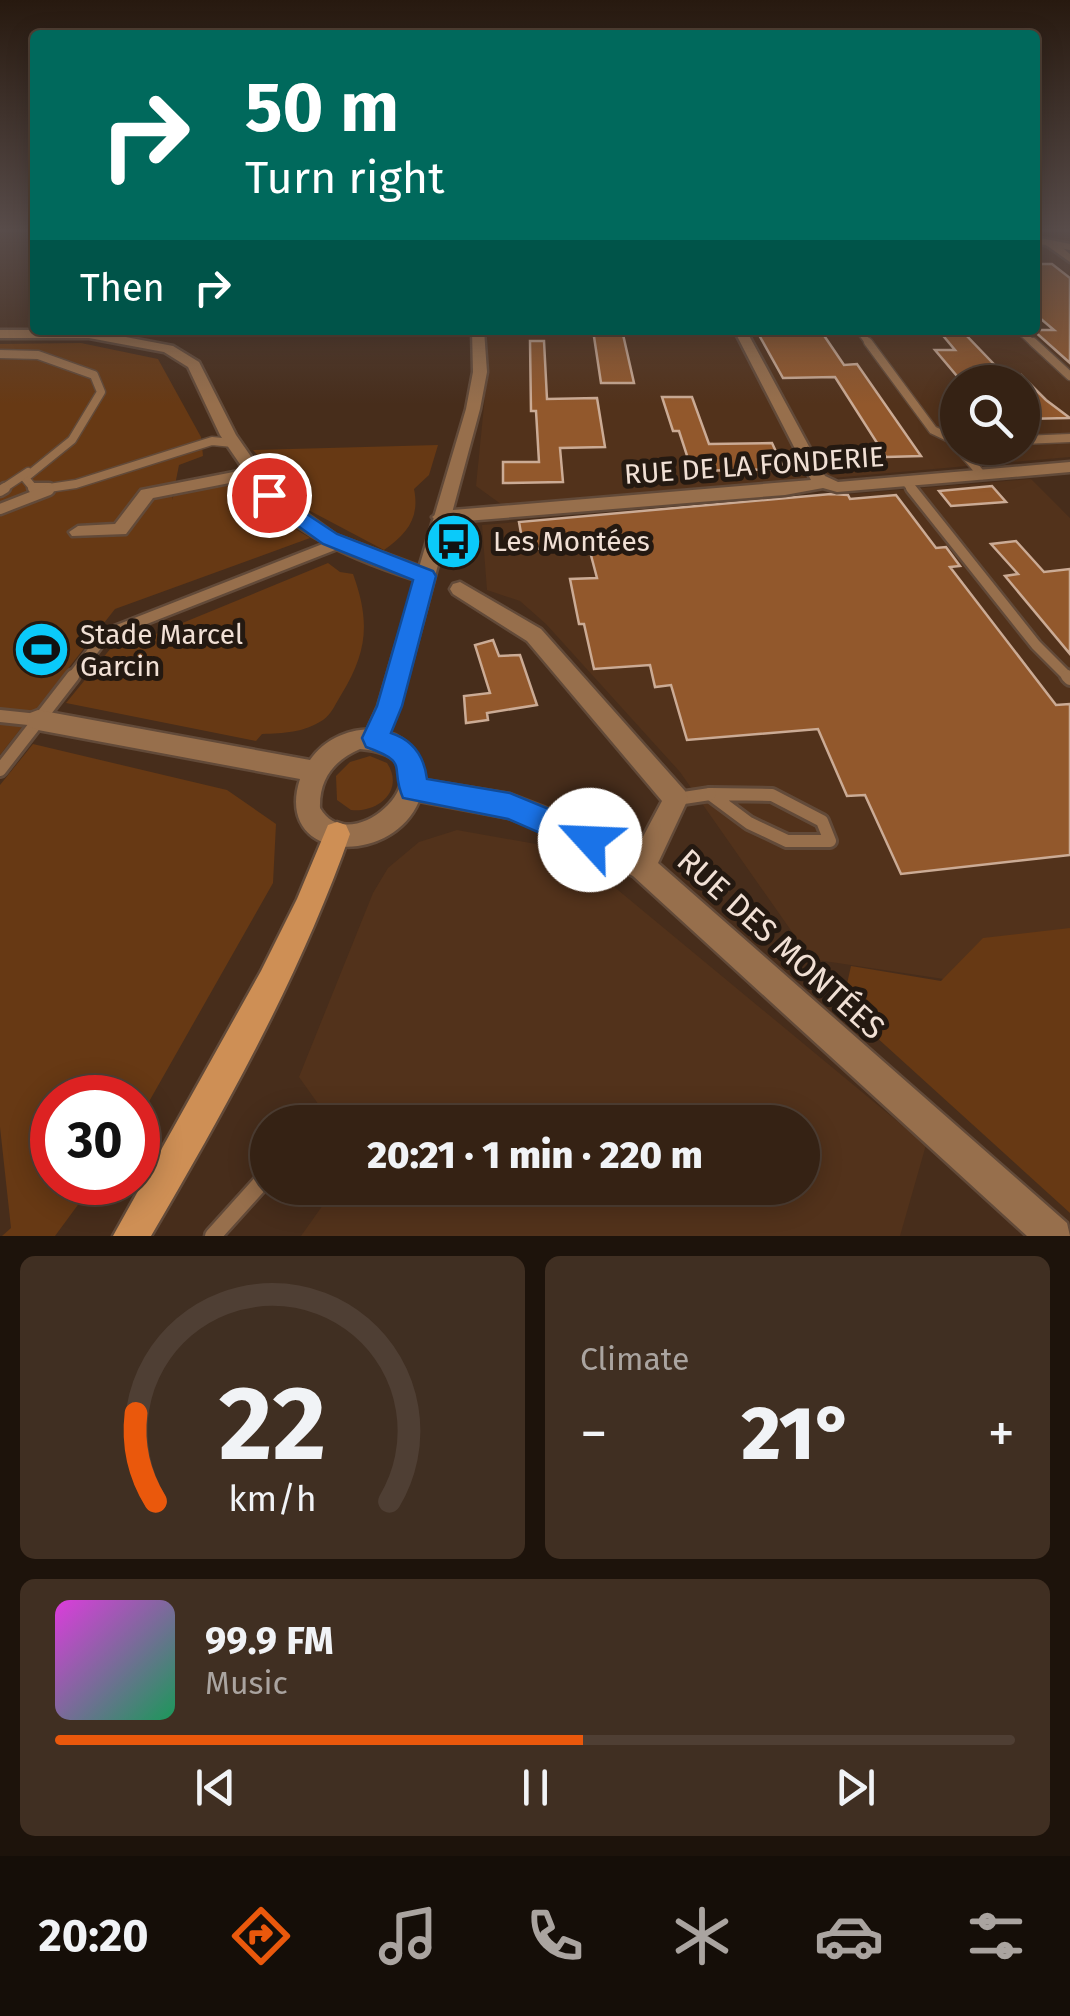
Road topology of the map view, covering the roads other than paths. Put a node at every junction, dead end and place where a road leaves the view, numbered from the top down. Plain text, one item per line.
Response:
1 (0, 334) edge
2 (30, 334) edge
3 (95, 335) edge
4 (478, 335) edge
5 (743, 335) edge
6 (863, 335) edge
7 (1025, 335) edge
8 (0, 354) edge
9 (1070, 376) edge
10 (940, 434) edge
11 (1070, 438) edge
12 (1040, 439) edge
13 (233, 443) junction
14 (974, 465) edge
15 (1070, 467) edge
16 (33, 469) junction
17 (254, 472) junction
18 (982, 475) junction
19 (906, 482) junction
20 (824, 483) junction
21 (49, 490) junction
22 (0, 492) edge
23 (0, 509) edge
24 (441, 517) junction
25 (78, 532) dead end
26 (339, 543) junction
27 (424, 580) junction
28 (460, 589) dead end
29 (1070, 679) edge
30 (0, 716) edge
31 (38, 720) junction
32 (375, 738) junction
33 (0, 770) edge
34 (313, 771) junction
35 (413, 789) junction
36 (710, 794) junction
37 (676, 800) junction
38 (336, 834) junction
39 (642, 867) junction
40 (250, 1196) edge
41 (131, 1236) edge
42 (213, 1236) edge
43 (1054, 1236) edge

1 - 2 street
3 - 13 street
4 - 24 street
5 - 20 street
6 - 10 lane
7 - 9 lane
8 - 16 lane
11 - 12 lane
13 - 17 street
13 - 21 lane
14 - 18 lane
15 - 18 street, RUE DE LA FONDERIE
16 - 21 lane
16 - 22 lane
17 - 25 street
17 - 26 street
18 - 19 street, RUE DE LA FONDERIE
19 - 20 street, RUE DE LA FONDERIE
19 - 29 lane
20 - 24 street, RUE DE LA FONDERIE
21 - 23 lane
24 - 27 street
26 - 27 street
26 - 31 lane
27 - 32 street
28 - 37 street
30 - 31 lane
31 - 33 lane
31 - 34 street
32 - 34 street
32 - 35 street
34 - 38 street
35 - 38 street
35 - 39 street, RUE DES MONTÉES
36 - 36 lane
36 - 37 lane
37 - 39 street
38 - 41 main road
39 - 43 street, RUE DES MONTÉES
40 - 42 lane

